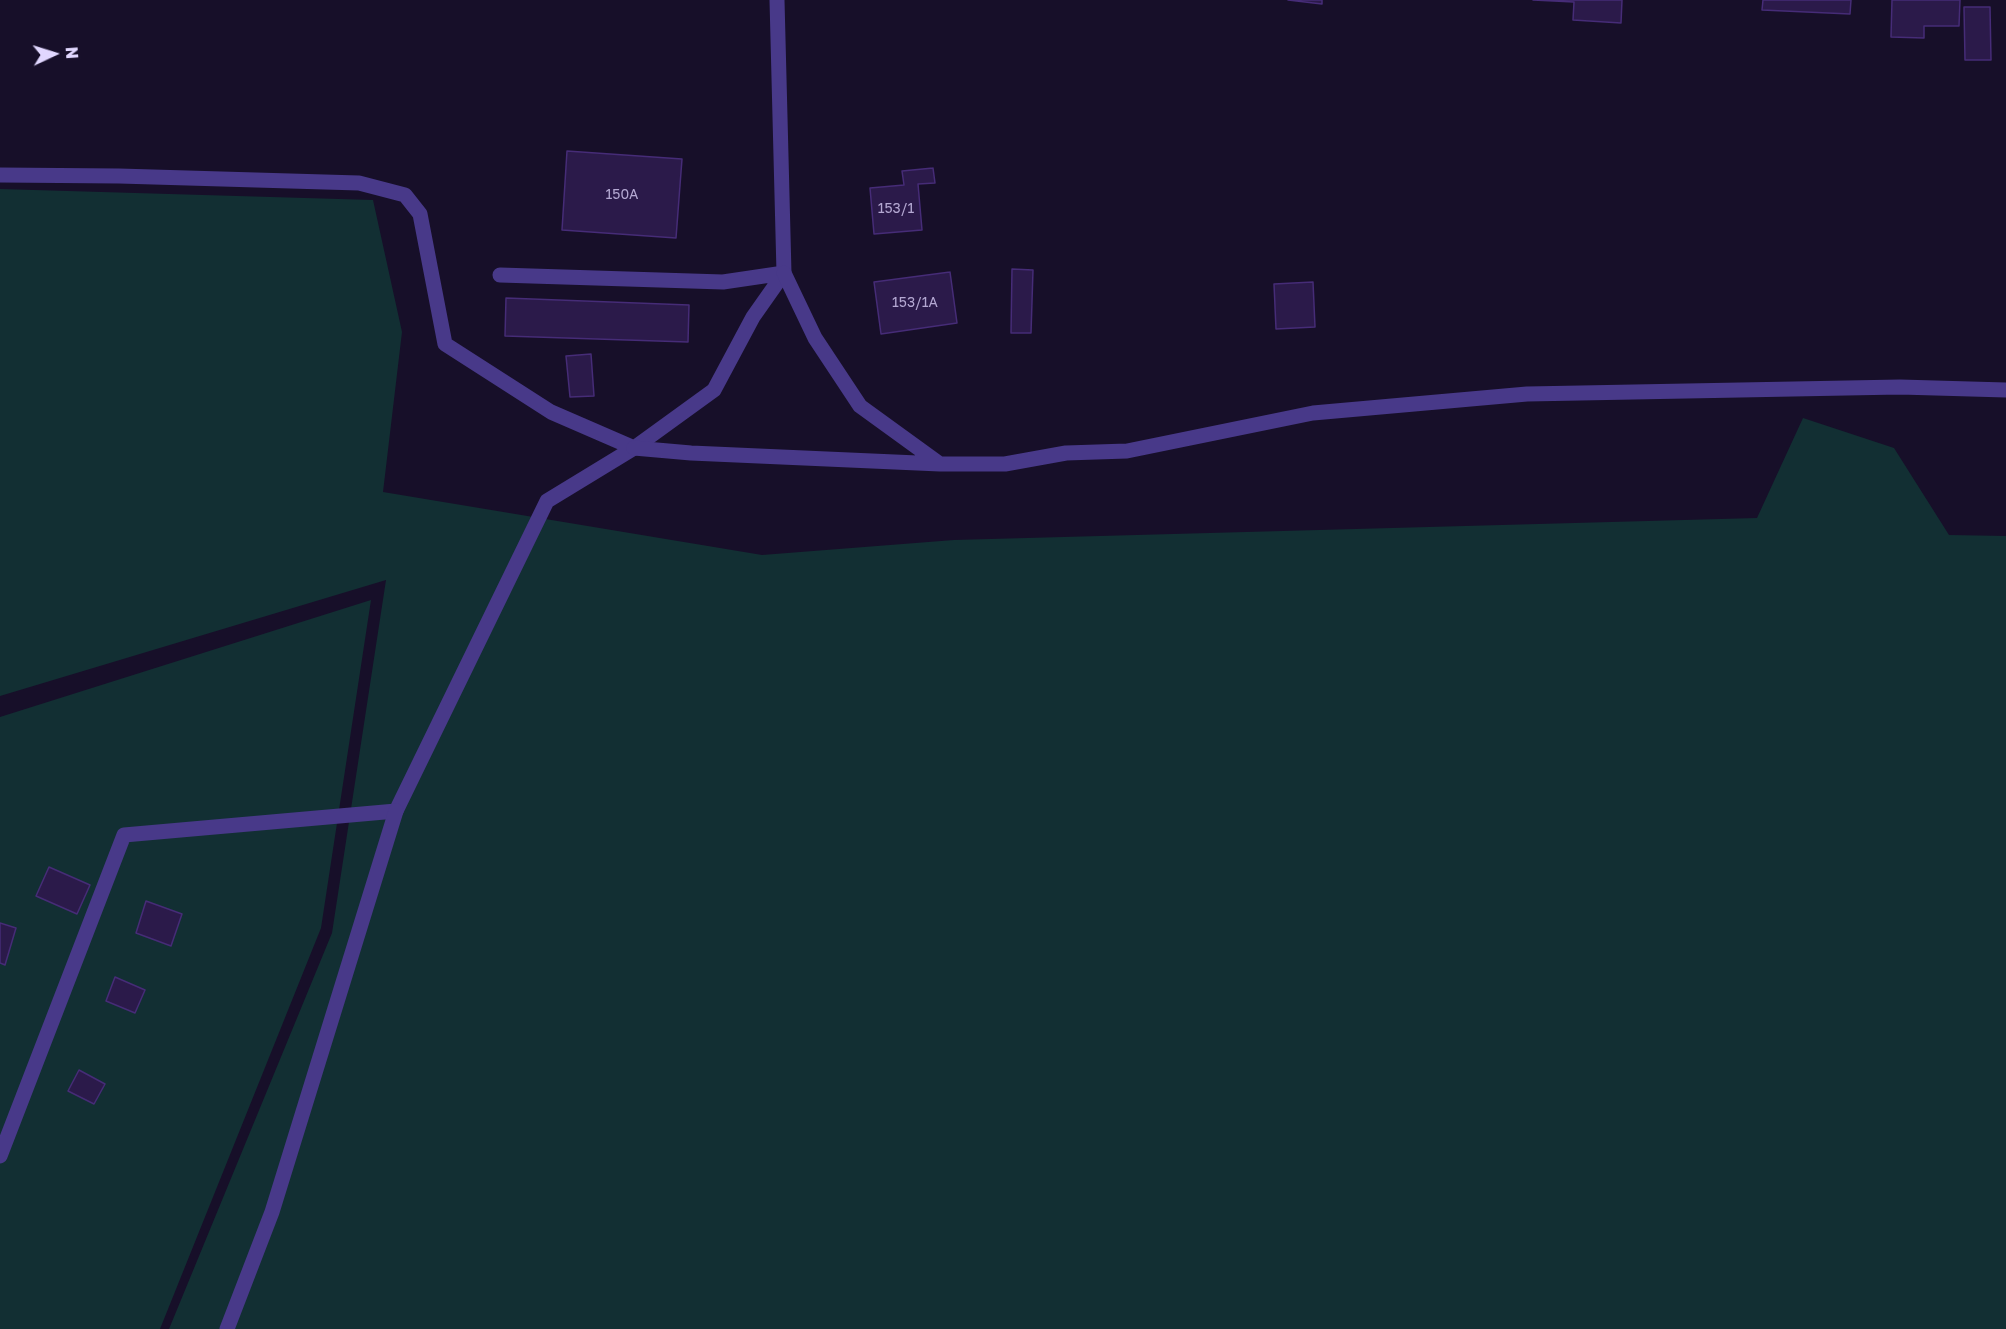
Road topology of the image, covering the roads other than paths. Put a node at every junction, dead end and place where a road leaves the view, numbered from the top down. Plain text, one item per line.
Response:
1 (777, 0) edge
2 (0, 175) edge
3 (784, 273) junction
4 (500, 275) dead end
5 (2006, 390) edge
6 (634, 448) junction
7 (940, 464) junction
8 (396, 811) junction
9 (0, 1156) edge
10 (227, 1329) edge

1 - 3 street
2 - 6 street
3 - 4 street
3 - 6 street
3 - 7 street
5 - 7 street
6 - 7 street
6 - 8 street
8 - 9 street
8 - 10 street

